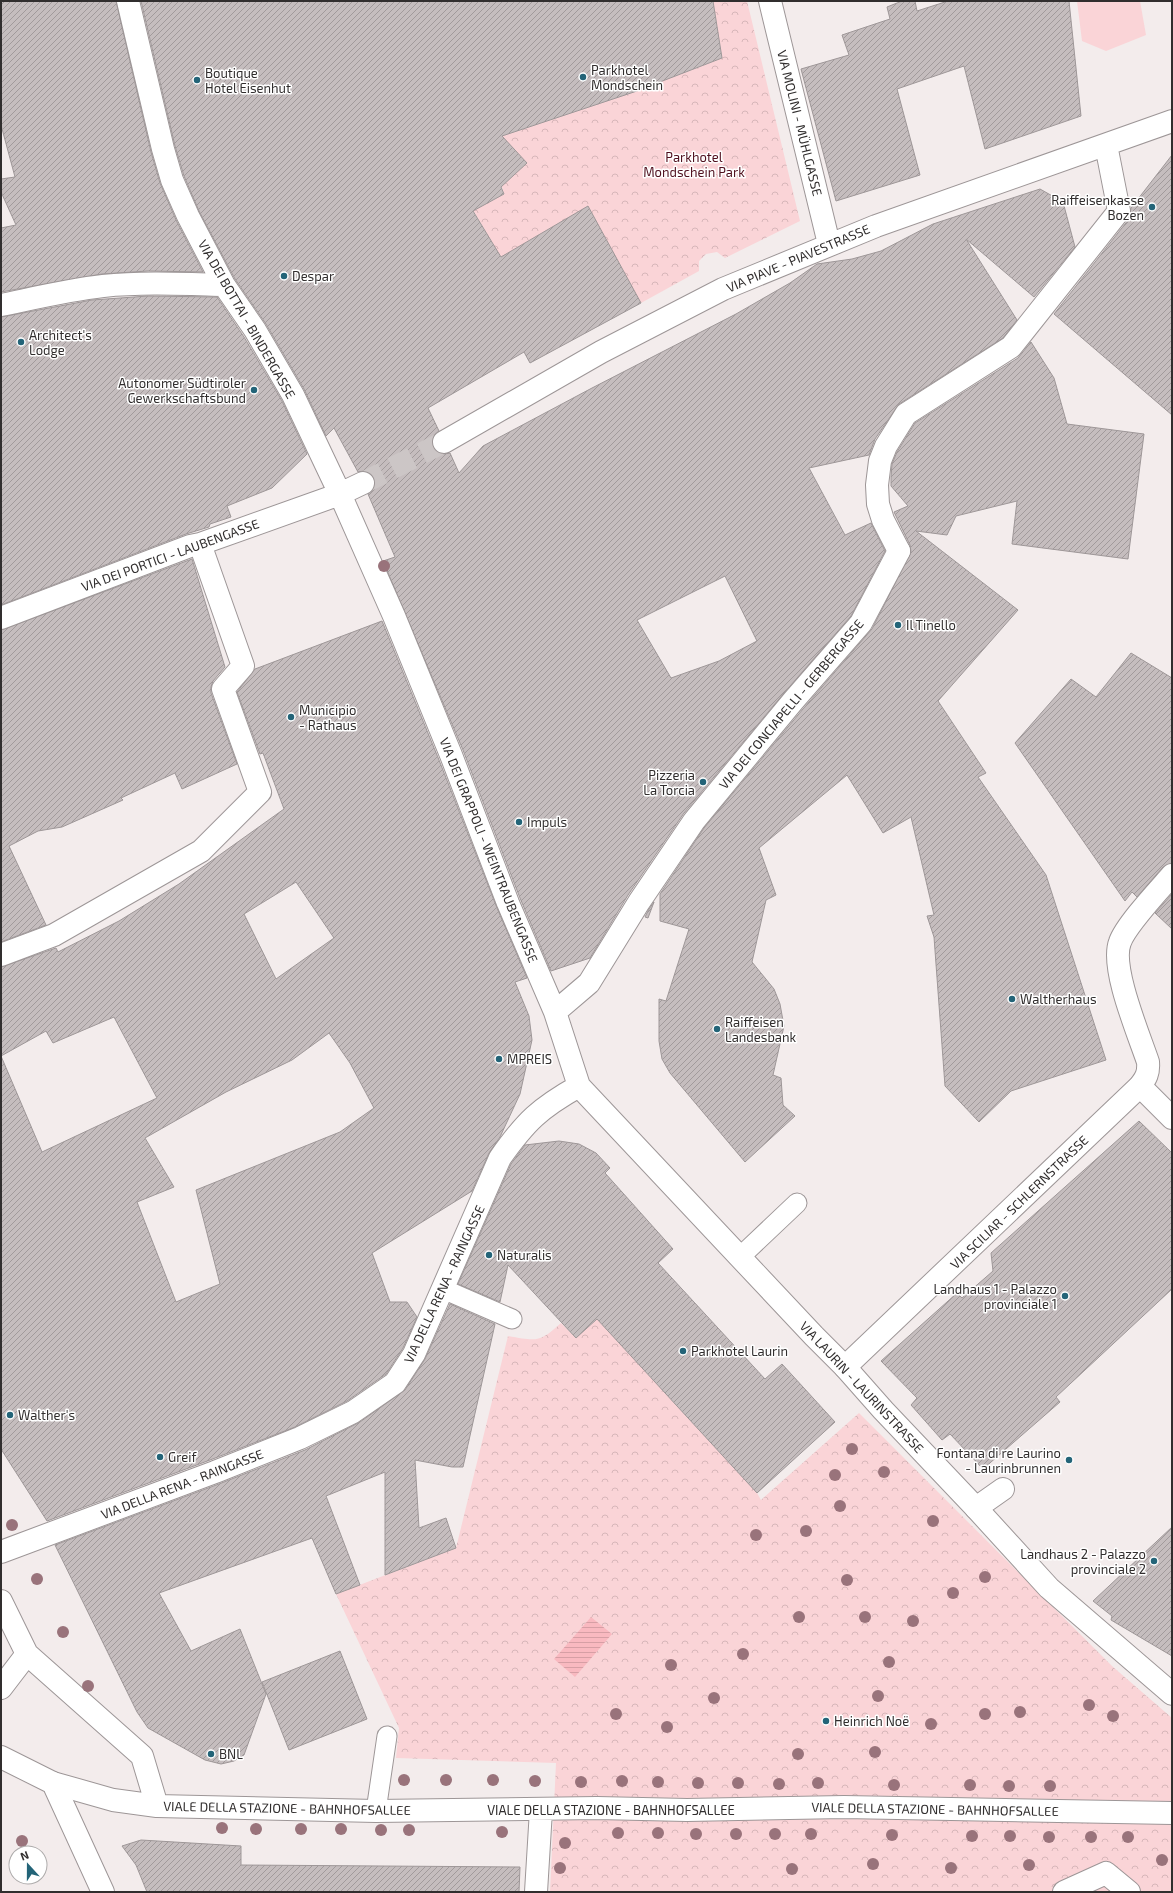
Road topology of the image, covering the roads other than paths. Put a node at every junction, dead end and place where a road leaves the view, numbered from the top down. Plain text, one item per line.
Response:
1 (128, 1) edge
2 (770, 1) edge
3 (1172, 121) edge
4 (1106, 145) junction
5 (830, 244) junction
6 (224, 285) junction
7 (1, 305) edge
8 (444, 442) tunnel mouth
9 (364, 483) tunnel mouth
10 (340, 494) junction
11 (200, 544) junction
12 (394, 616) joint
13 (1, 618) edge
14 (1172, 875) edge
15 (1, 955) edge
16 (555, 1012) junction
17 (579, 1086) junction
18 (1140, 1086) junction
19 (1172, 1118) edge
20 (797, 1202) dead end
21 (740, 1257) junction
22 (443, 1289) junction
23 (512, 1319) dead end
24 (845, 1366) junction
25 (1003, 1489) dead end
26 (976, 1508) junction
27 (1, 1552) edge
28 (1, 1601) edge
29 (27, 1654) junction
30 (1, 1688) edge
31 (1172, 1694) edge
32 (387, 1736) dead end
33 (1, 1757) edge
34 (53, 1783) junction
35 (157, 1806) junction
36 (541, 1810) junction
37 (376, 1811) junction
38 (1172, 1812) edge
39 (102, 1892) edge
40 (536, 1892) edge
41 (1064, 1892) edge
42 (1129, 1892) edge

1 - 6 street, VIA DEI BOTTAI - BINDERGASSE
2 - 5 street, VIA MOLINI - MÜHLGASSE
3 - 4 street, VIA PIAVE - PIAVESTRASSE
4 - 5 street, VIA PIAVE - PIAVESTRASSE
4 - 16 street, VIA DEI CONCIAPELLI - GERBERGASSE
5 - 8 street, VIA PIAVE - PIAVESTRASSE
6 - 7 street
6 - 10 street, VIA DEI BOTTAI - BINDERGASSE
9 - 10 street, VIA DEI PORTICI - LAUBENGASSE
10 - 11 street, VIA DEI PORTICI - LAUBENGASSE
10 - 12 street, VIA DEI BOTTAI - BINDERGASSE
11 - 13 street, VIA DEI PORTICI - LAUBENGASSE
11 - 15 street
12 - 16 street, VIA DEI GRAPPOLI - WEINTRAUBENGASSE
14 - 18 street, VIA SCILIAR - SCHLERNSTRASSE
16 - 17 street, VIA DEI GRAPPOLI - WEINTRAUBENGASSE
17 - 21 street, VIA LAURIN - LAURINSTRASSE
17 - 22 street, VIA DELLA RENA - RAINGASSE
18 - 19 street
18 - 24 street, VIA SCILIAR - SCHLERNSTRASSE
20 - 21 lane
21 - 24 street, VIA LAURIN - LAURINSTRASSE
22 - 23 lane
22 - 27 street, VIA DELLA RENA - RAINGASSE
24 - 26 street, VIA LAURIN - LAURINSTRASSE
25 - 26 street
26 - 31 street, VIA LAURIN - LAURINSTRASSE
28 - 29 street
29 - 30 street
29 - 35 street
32 - 37 lane
33 - 34 street, VIALE DELLA STAZIONE - BAHNHOFSALLEE
34 - 35 street, VIALE DELLA STAZIONE - BAHNHOFSALLEE
34 - 39 street
35 - 37 street, VIALE DELLA STAZIONE - BAHNHOFSALLEE
36 - 37 street, VIALE DELLA STAZIONE - BAHNHOFSALLEE
36 - 38 street, VIALE DELLA STAZIONE - BAHNHOFSALLEE
36 - 40 street
41 - 42 street

